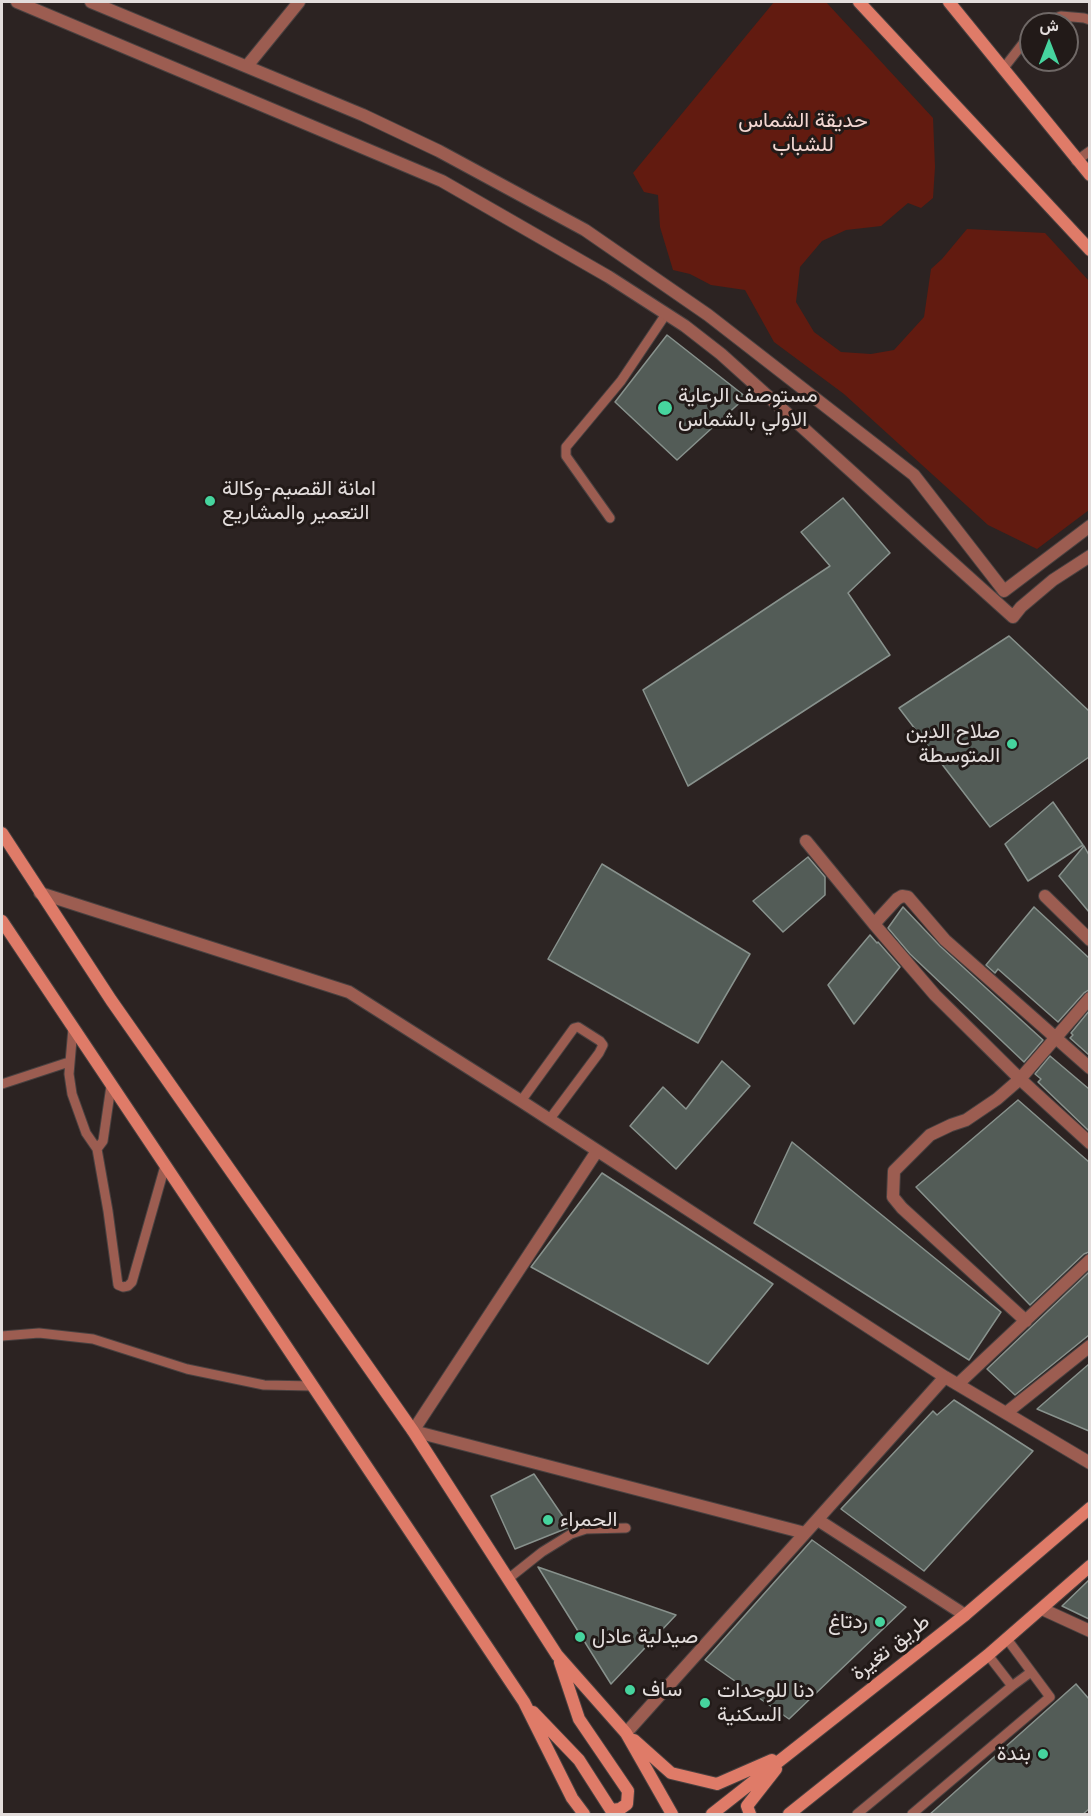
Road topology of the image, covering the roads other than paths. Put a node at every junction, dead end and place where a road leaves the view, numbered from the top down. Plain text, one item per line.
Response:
1 (17, 2) edge
2 (91, 2) edge
3 (298, 2) edge
4 (859, 2) edge
5 (949, 2) edge
6 (1019, 48) edge
7 (247, 66) junction
8 (1003, 69) junction
9 (1089, 151) edge
10 (1076, 161) junction
11 (1089, 175) edge
12 (1089, 250) edge
13 (666, 314) junction
14 (610, 518) dead end
15 (1089, 526) edge
16 (1089, 556) edge
17 (2, 833) edge
18 (806, 841) dead end
19 (40, 893) junction
20 (1045, 896) dead end
21 (2, 921) edge
22 (874, 924) junction
23 (1089, 940) edge
24 (1089, 998) edge
25 (73, 1028) junction
26 (1055, 1038) junction
27 (69, 1062) junction
28 (1089, 1068) edge
29 (1020, 1079) junction
30 (2, 1084) edge
31 (111, 1086) junction
32 (521, 1101) junction
33 (549, 1120) junction
34 (1089, 1143) edge
35 (97, 1149) junction
36 (597, 1151) junction
37 (165, 1166) junction
38 (1089, 1260) edge
39 (1026, 1321) junction
40 (2, 1336) edge
41 (1089, 1346) edge
42 (945, 1377) junction
43 (958, 1384) junction
44 (312, 1386) junction
45 (1006, 1413) junction
46 (413, 1431) junction
47 (1089, 1464) edge
48 (1089, 1508) edge
49 (818, 1520) junction
50 (626, 1528) dead end
51 (805, 1533) junction
52 (1089, 1566) edge
53 (508, 1579) junction
54 (1042, 1609) junction
55 (966, 1615) junction
56 (1089, 1631) edge
57 (1007, 1639) junction
58 (558, 1655) junction
59 (988, 1655) junction
60 (1031, 1672) junction
61 (1012, 1686) junction
62 (524, 1702) junction
63 (626, 1733) junction
64 (787, 1754) junction
65 (827, 1785) junction
66 (572, 1798) junction
67 (672, 1814) edge
68 (573, 1815) edge
69 (584, 1815) edge
70 (712, 1815) edge
71 (750, 1815) edge
72 (776, 1815) edge
73 (789, 1815) edge
74 (804, 1815) edge
75 (857, 1815) edge
76 (912, 1815) edge

1 - 13 street
2 - 7 street
3 - 7 street
4 - 12 street
5 - 8 street
6 - 8 lane
7 - 15 street
8 - 10 street
9 - 10 lane
10 - 11 street
13 - 14 lane
13 - 16 street
17 - 19 street
18 - 22 street
19 - 32 street
19 - 46 street
20 - 23 street
21 - 25 street
22 - 26 street
22 - 29 street
24 - 26 street
25 - 27 lane
25 - 31 street
26 - 28 street
26 - 29 street
27 - 30 lane
27 - 35 lane
29 - 34 street
29 - 39 street
31 - 35 lane
31 - 37 street
32 - 33 street
32 - 33 lane
33 - 36 street
35 - 37 lane
36 - 42 street
36 - 46 street
37 - 44 street
38 - 39 street
39 - 43 street
40 - 44 lane
41 - 45 street
42 - 43 street
42 - 49 street
43 - 45 street
44 - 62 street
45 - 47 street
46 - 51 street
46 - 53 street
48 - 55 street, طريق تغيرة
49 - 51 street
49 - 55 street
50 - 53 lane
51 - 63 street
52 - 54 street
53 - 58 street
54 - 56 street
54 - 57 street
55 - 64 street, طريق تغيرة
57 - 59 street
57 - 60 lane
58 - 62 street
58 - 63 street
59 - 61 lane
59 - 65 street
60 - 61 lane
60 - 76 lane
61 - 75 lane
62 - 66 street
63 - 64 street
63 - 67 street
64 - 70 street, طريق تغيرة
64 - 71 street
65 - 72 street
65 - 73 street
65 - 74 street
66 - 68 street
66 - 69 street

